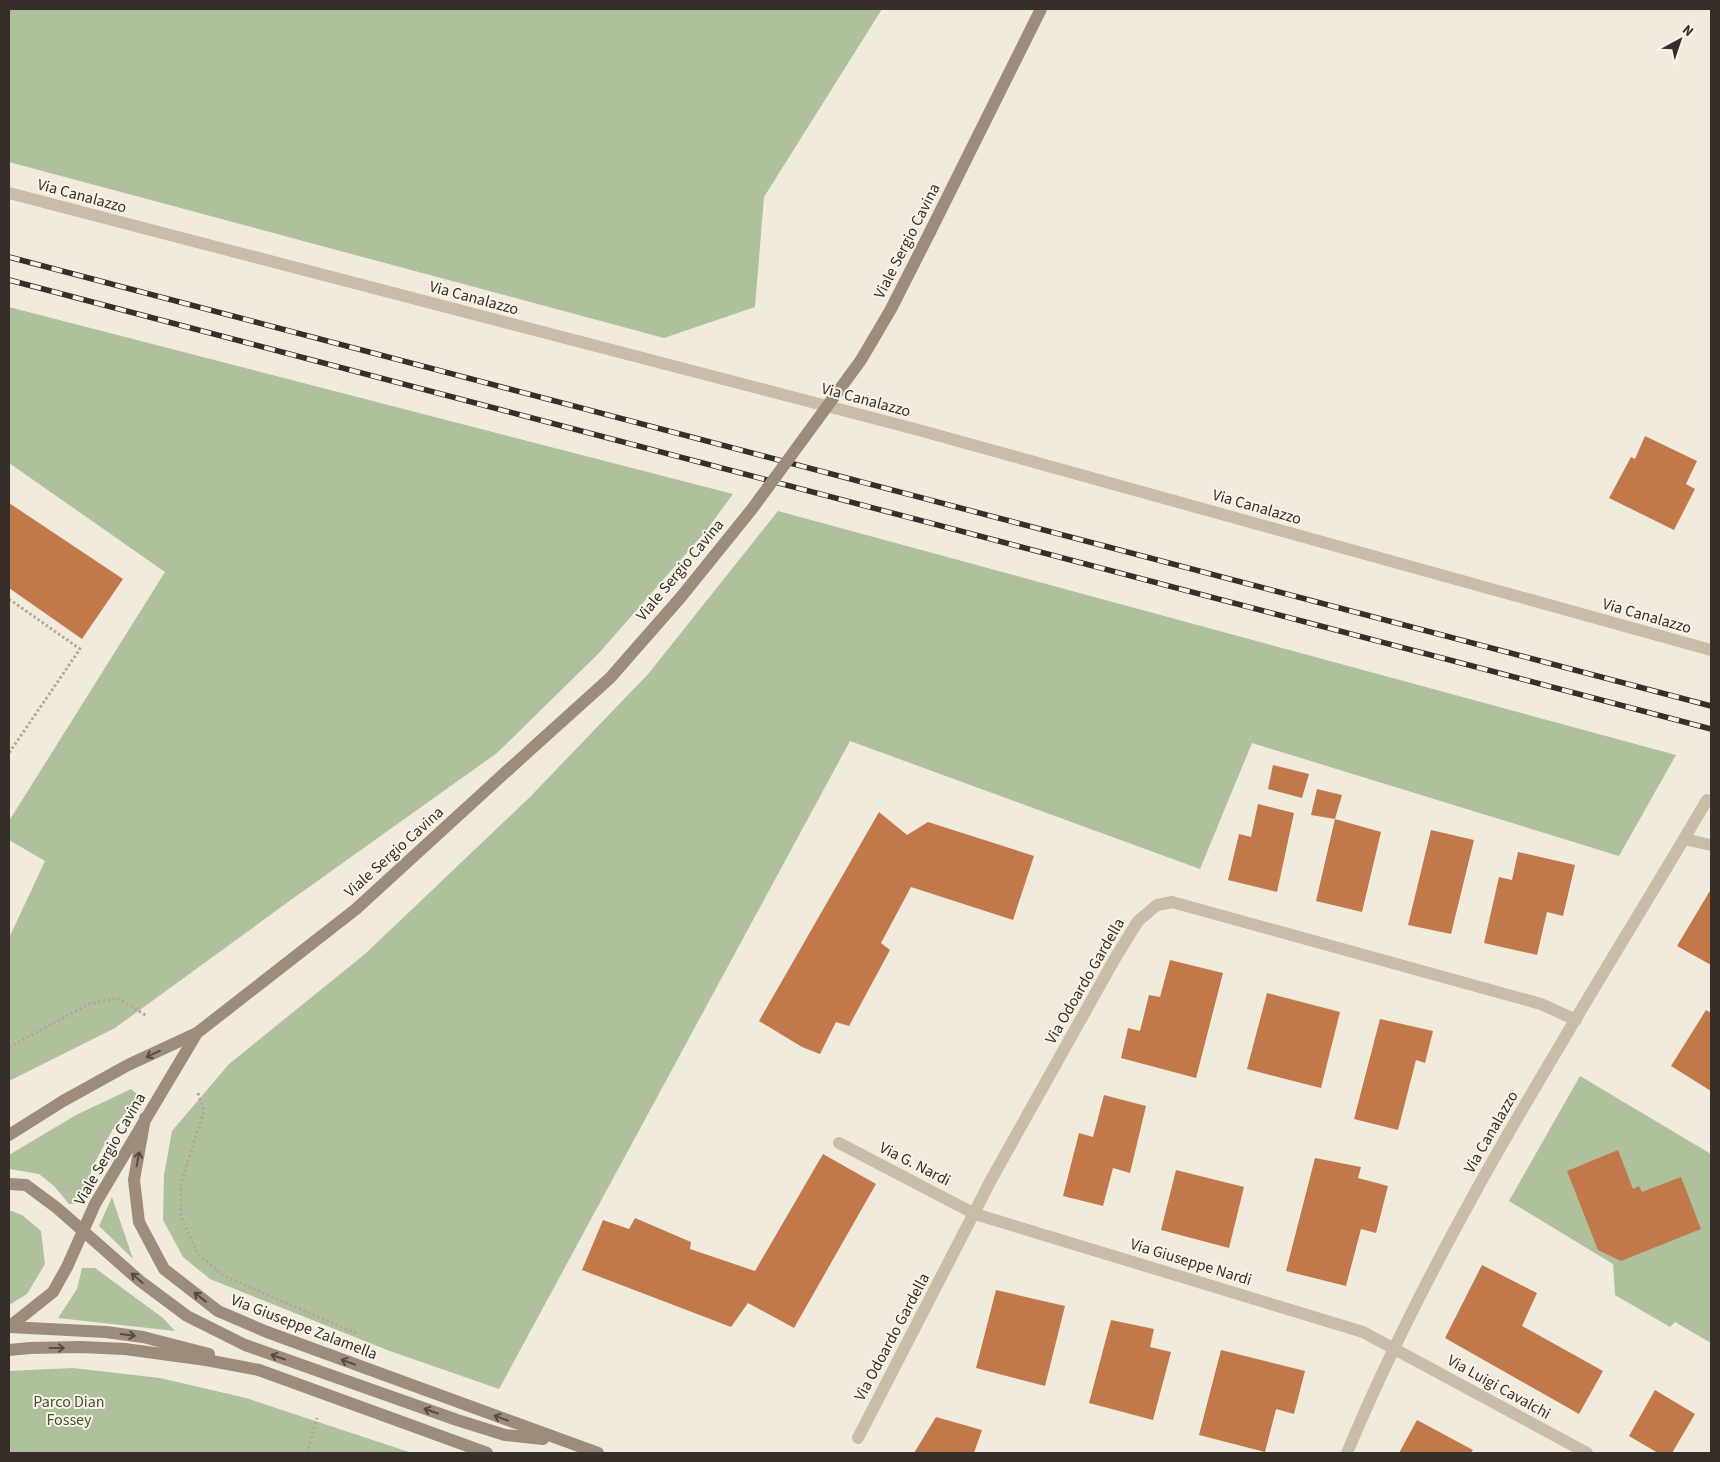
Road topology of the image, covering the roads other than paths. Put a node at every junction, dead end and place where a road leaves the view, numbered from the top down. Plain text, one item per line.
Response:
1 (1041, 9) edge
2 (9, 193) edge
3 (1711, 650) edge
4 (1707, 800) dead end
5 (1684, 839) junction
6 (1711, 845) edge
7 (1576, 1020) junction
8 (198, 1033) junction
9 (145, 1118) junction
10 (9, 1135) edge
11 (839, 1143) dead end
12 (9, 1184) edge
13 (975, 1214) junction
14 (83, 1231) junction
15 (9, 1327) edge
16 (1396, 1349) junction
17 (9, 1350) edge
18 (259, 1370) junction
19 (858, 1438) dead end
20 (563, 1441) junction
21 (486, 1453) edge
22 (598, 1453) edge
23 (1348, 1453) edge
24 (1587, 1453) edge

1 - 8 street, Viale Sergio Cavina, bridge
2 - 3 street, Via Canalazzo
4 - 5 street, Via Canalazzo
5 - 6 street
5 - 7 street, Via Canalazzo
7 - 13 street, Via Odoardo Gardella
7 - 16 street, Via Canalazzo
8 - 9 street, Viale Sergio Cavina
8 -> 10 street, Viale Sergio Cavina
9 - 14 street, Viale Sergio Cavina
20 -> 9 street, Via Giuseppe Zalamella
11 - 13 street, Via G. Nardi
12 - 14 street, Viale Sergio Cavina
13 - 16 street, Via Giuseppe Nardi
13 - 19 street, Via Odoardo Gardella
14 - 15 street, Viale Sergio Cavina
20 -> 14 street, Via Giuseppe Zalamella
15 -> 18 street
16 - 23 street, Via Canalazzo
16 - 24 street, Via Luigi Cavalchi
17 -> 18 street
18 - 21 street
20 - 22 street, Via Giuseppe Zalamella

